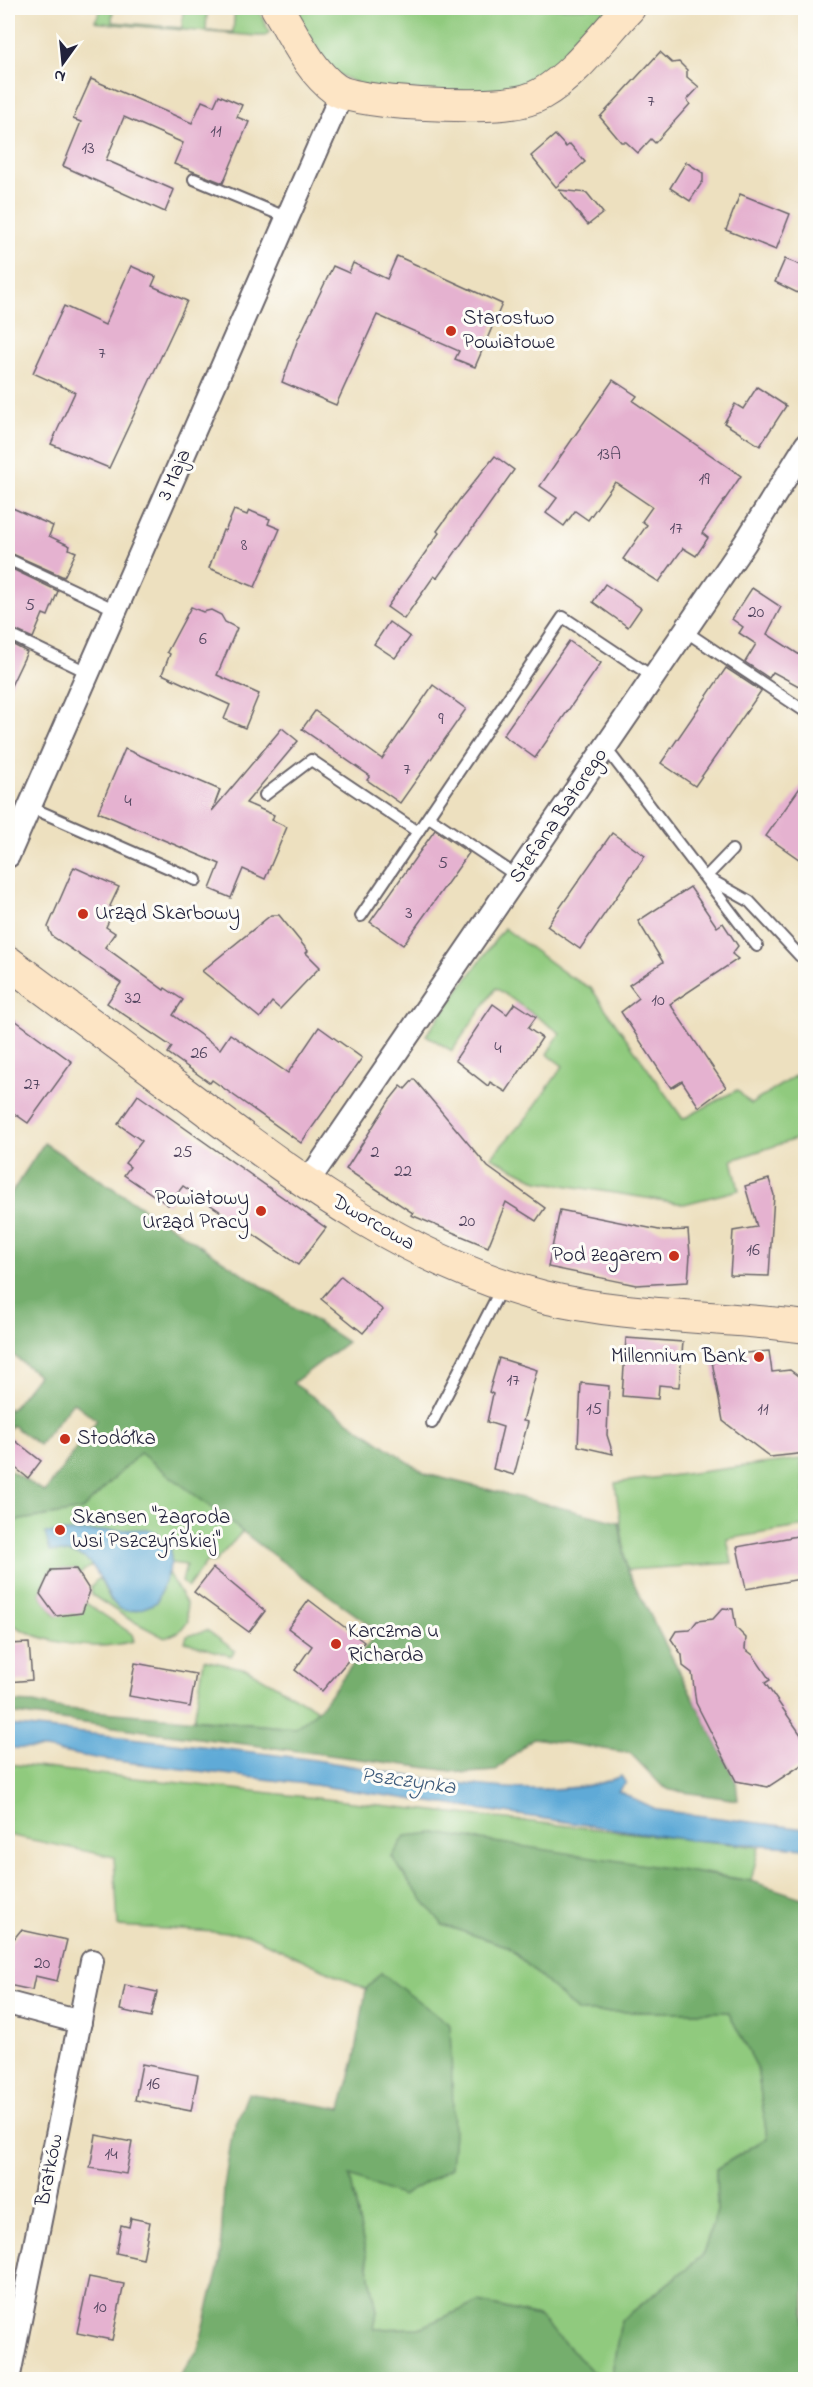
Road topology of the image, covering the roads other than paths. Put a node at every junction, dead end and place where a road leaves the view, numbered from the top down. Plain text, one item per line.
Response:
1 (278, 8) edge
2 (629, 8) edge
3 (342, 93) junction
4 (194, 179) dead end
5 (288, 219) junction
6 (806, 445) edge
7 (8, 559) edge
8 (116, 610) junction
9 (685, 631) junction
10 (8, 634) edge
11 (89, 673) junction
12 (653, 677) junction
13 (806, 712) edge
14 (605, 747) junction
15 (266, 795) dead end
16 (30, 807) junction
17 (429, 817) junction
18 (418, 832) junction
19 (732, 850) dead end
20 (8, 856) edge
21 (517, 876) junction
22 (706, 877) junction
23 (196, 880) dead end
24 (361, 916) dead end
25 (757, 946) dead end
26 (800, 956) dead end
27 (8, 962) edge
28 (307, 1183) junction
29 (503, 1285) junction
30 (806, 1327) edge
31 (432, 1423) dead end
32 (92, 1961) dead end
33 (8, 2004) edge
34 (80, 2022) junction
35 (8, 2379) edge

1 - 3 street
2 - 3 street
3 - 5 street, 3 Maja
4 - 5 lane
5 - 8 street, 3 Maja
6 - 9 street, Stefana Batorego
7 - 8 lane
8 - 11 street, 3 Maja
9 - 12 street, Stefana Batorego
9 - 13 lane
10 - 11 lane
11 - 16 street, 3 Maja
12 - 14 street, Stefana Batorego
12 - 17 lane
14 - 21 street, Stefana Batorego
14 - 22 lane
15 - 18 lane
16 - 20 street, 3 Maja
16 - 23 lane
17 - 18 lane
17 - 21 lane
18 - 24 lane
19 - 22 lane
21 - 28 street, Stefana Batorego
22 - 25 lane
22 - 26 lane
27 - 28 street, Dworcowa
28 - 29 street, Dworcowa
29 - 30 street, Dworcowa
29 - 31 lane
32 - 34 street, Bratków
33 - 34 street
34 - 35 street, Bratków

